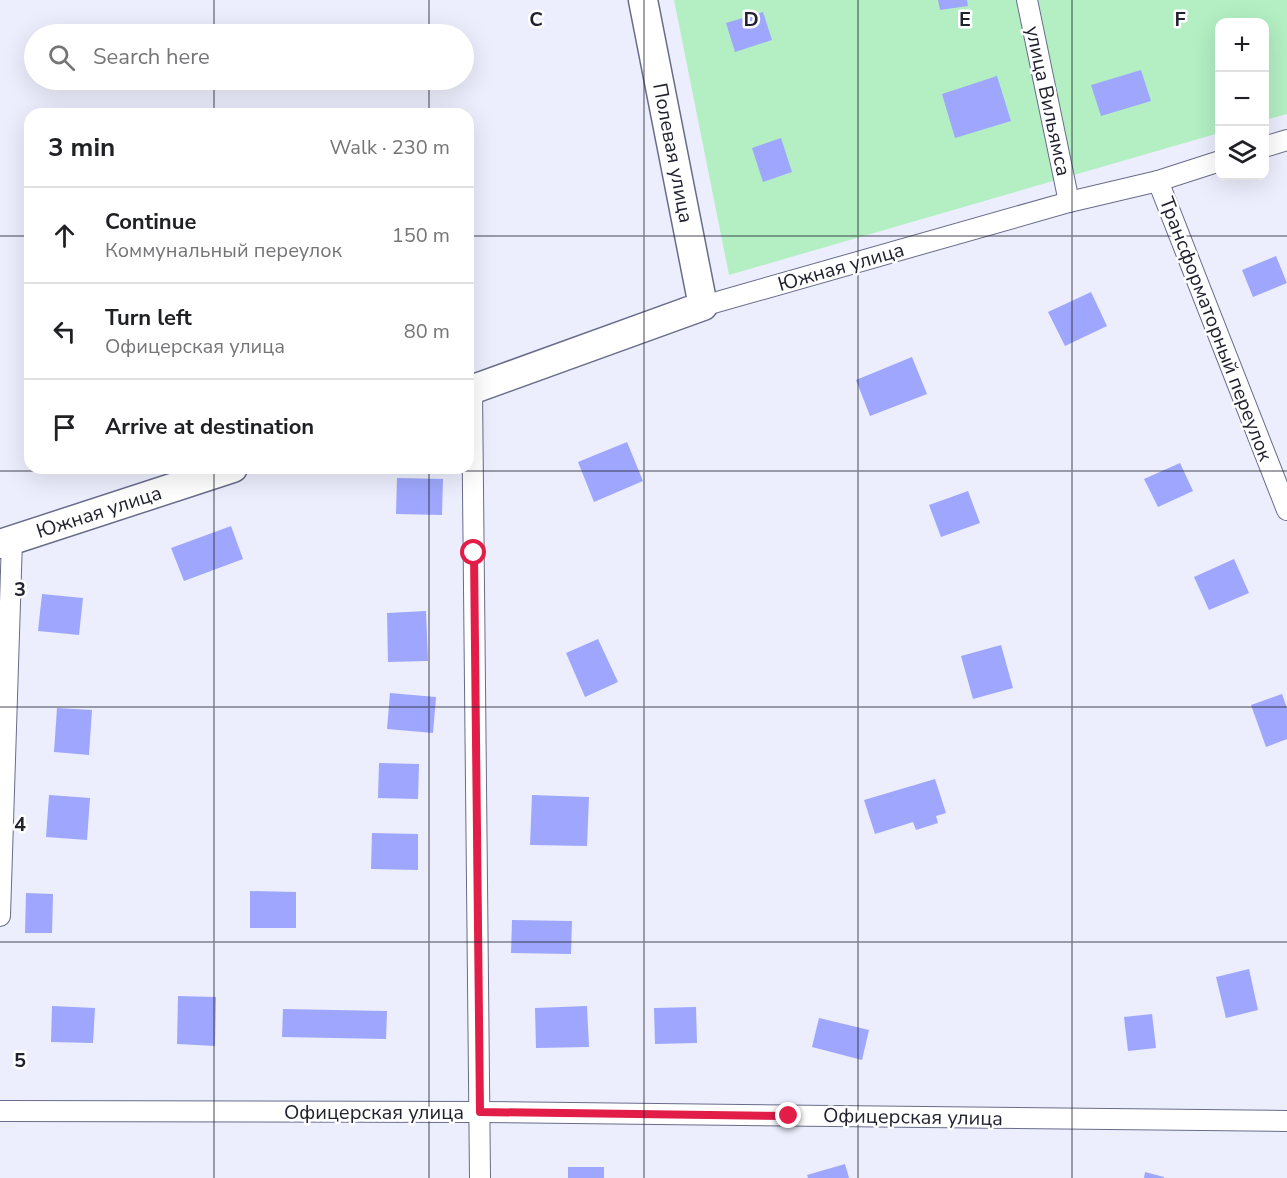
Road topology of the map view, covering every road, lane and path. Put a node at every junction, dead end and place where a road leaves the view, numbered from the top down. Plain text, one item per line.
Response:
1 (643, 0) edge
2 (1027, 0) edge
3 (1287, 140) edge
4 (1269, 145) edge
5 (1215, 163) edge
6 (1158, 181) junction
7 (1069, 202) junction
8 (703, 306) junction
9 (474, 390) edge
10 (215, 474) edge
11 (471, 474) edge
12 (1287, 510) edge
13 (6, 542) edge
14 (0, 915) edge
15 (0, 1111) edge
16 (480, 1112) junction
17 (1287, 1121) edge
18 (480, 1178) edge

1 - 8 street, Полевая улица
2 - 7 street, улица Вильямса
3 - 4 street
5 - 6 street, Южная улица
6 - 7 street, Южная улица
6 - 12 street, Трансформаторный переулок
7 - 8 street, Южная улица
8 - 9 street, Южная улица
10 - 13 street, Южная улица
11 - 16 street
13 - 14 street
15 - 16 street, Офицерская улица
16 - 17 street, Офицерская улица
16 - 18 street

